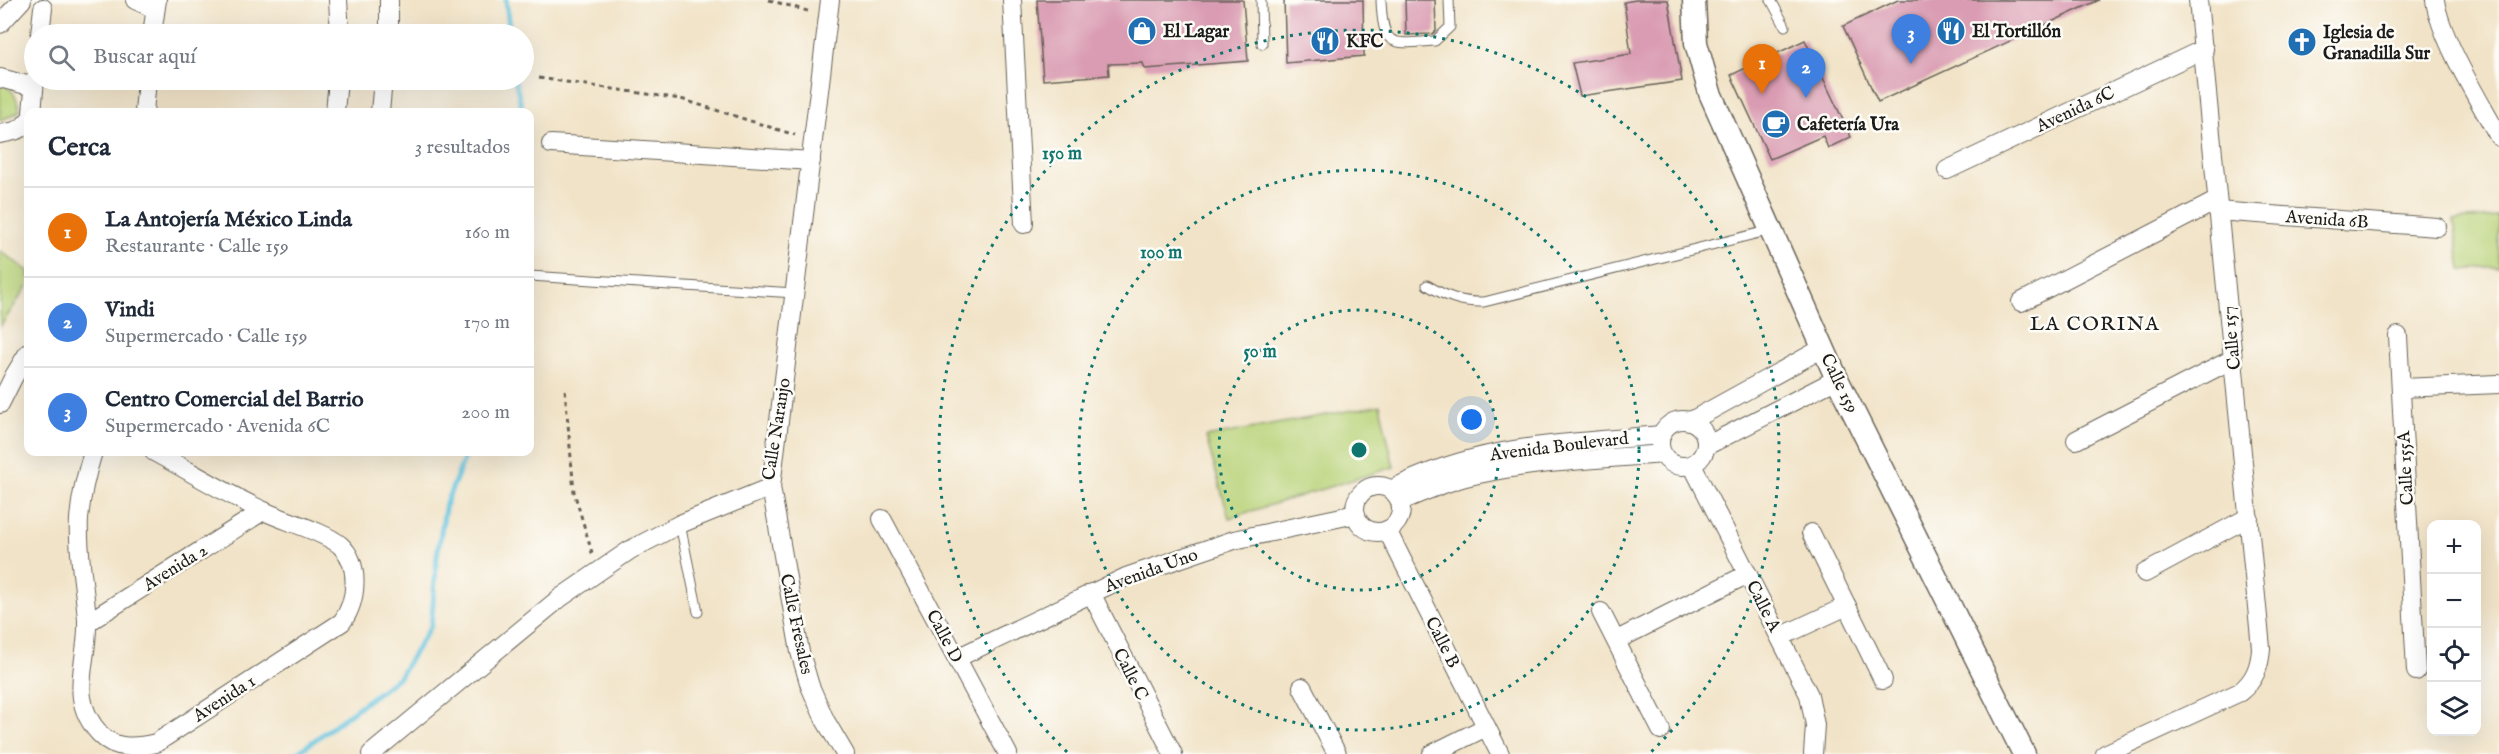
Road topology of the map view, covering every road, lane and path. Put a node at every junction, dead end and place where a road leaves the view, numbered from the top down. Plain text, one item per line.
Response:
1 (22, 0) edge
2 (135, 0) edge
3 (338, 0) edge
4 (390, 0) edge
5 (769, 0) edge
6 (1012, 0) edge
7 (1261, 0) edge
8 (1382, 0) edge
9 (1449, 0) edge
10 (1694, 0) edge
11 (1772, 0) edge
12 (2198, 0) edge
13 (2435, 0) edge
14 (156, 4) edge
15 (43, 8) dead end
16 (829, 8) edge
17 (0, 24) edge
18 (41, 24) edge
19 (153, 24) edge
20 (339, 24) edge
21 (389, 24) edge
22 (1785, 26) dead end
23 (1262, 44) dead end
24 (2204, 49) junction
25 (0, 78) edge
26 (538, 78) dead end
27 (24, 81) edge
28 (34, 90) edge
29 (146, 90) edge
30 (337, 90) edge
31 (382, 90) edge
32 (32, 108) edge
33 (144, 108) edge
34 (335, 108) edge
35 (380, 108) edge
36 (24, 127) edge
37 (0, 134) edge
38 (2499, 137) edge
39 (814, 141) junction
40 (551, 144) dead end
41 (811, 161) junction
42 (1947, 170) dead end
43 (2217, 206) junction
44 (1024, 224) dead end
45 (2437, 227) dead end
46 (1771, 230) junction
47 (534, 276) edge
48 (1427, 285) dead end
49 (795, 293) junction
50 (2021, 302) dead end
51 (2398, 336) dead end
52 (1823, 348) junction
53 (2233, 359) junction
54 (1837, 379) junction
55 (21, 380) edge
56 (2499, 384) edge
57 (2401, 388) junction
58 (565, 390) dead end
59 (0, 404) edge
60 (1691, 421) junction
61 (1661, 435) junction
62 (2076, 440) dead end
63 (1706, 446) junction
64 (1662, 454) junction
65 (92, 456) edge
66 (161, 456) edge
67 (1692, 465) junction
68 (771, 487) junction
69 (1396, 496) junction
70 (263, 511) junction
71 (1356, 514) junction
72 (2249, 517) junction
73 (882, 519) dead end
74 (680, 524) junction
75 (1387, 530) junction
76 (1811, 533) dead end
77 (598, 572) junction
78 (2145, 573) dead end
79 (1748, 574) junction
80 (1091, 593) junction
81 (1847, 606) junction
82 (698, 612) dead end
83 (1601, 612) dead end
84 (87, 622) junction
85 (1780, 637) junction
86 (1617, 640) junction
87 (957, 658) junction
88 (2416, 671) dead end
89 (1883, 680) dead end
90 (1302, 687) dead end
91 (1486, 727) junction
92 (1661, 730) dead end
93 (371, 754) edge
94 (844, 754) edge
95 (1008, 754) edge
96 (1173, 754) edge
97 (1337, 754) edge
98 (1432, 754) edge
99 (1500, 754) edge
100 (1813, 754) edge
101 (2024, 754) edge
102 (2105, 754) edge

1 - 17 street
2 - 14 street
3 - 20 street
4 - 21 street
5 - 16 path
6 - 44 street
7 - 23 lane
8 - 9 lane
10 - 46 street, Calle 159
11 - 22 lane
12 - 24 street, Calle 157
13 - 38 street
14 - 19 street
15 - 18 street
16 - 39 street, Calle Naranjo
24 - 42 street, Avenida 6C
24 - 43 street, Calle 157
25 - 27 street
26 - 39 path
28 - 32 street
29 - 33 street
30 - 34 street
31 - 35 street
36 - 37 street
39 - 41 street, Calle Naranjo
40 - 41 street
41 - 49 street, Calle Naranjo
43 - 45 street, Avenida 6B
43 - 50 street
43 - 53 street, Calle 157
46 - 48 lane
46 - 52 street, Calle 159
47 - 49 lane
49 - 68 street, Calle Naranjo
51 - 57 street, Calle 155A
52 - 54 street, Calle 159
52 - 60 street
53 - 62 street
53 - 72 street, Calle 157
54 - 63 street
54 - 101 street, Calle 159
55 - 59 street
56 - 57 street
57 - 88 street, Calle 155A
58 - 77 path
60 - 61 street
60 - 63 street
61 - 64 street
61 - 69 street, Avenida Boulevard
63 - 67 street
64 - 67 street
64 - 69 street, Avenida Boulevard
65 - 84 street, Avenida 1
66 - 70 street, Avenida 1
67 - 79 street, Calle A
68 - 74 street, Calle Naranjo
68 - 94 street, Calle Fresales
69 - 71 street
69 - 75 street
70 - 84 street, Avenida 2
70 - 84 street, Avenida 1
71 - 75 street
71 - 80 street, Avenida Uno
72 - 78 street
72 - 102 street, Calle 157
73 - 87 street, Calle D
74 - 77 street, Calle Naranjo
74 - 82 lane
75 - 91 street, Calle B
76 - 81 street
77 - 93 street, Calle Naranjo
79 - 85 street, Calle A
79 - 86 street
80 - 87 street, Avenida Uno
80 - 96 street, Calle C
81 - 85 street
81 - 89 street
83 - 86 street
85 - 100 street, Calle A
86 - 92 street
87 - 95 street, Calle D
90 - 97 street
91 - 98 street
91 - 99 street, Calle B

